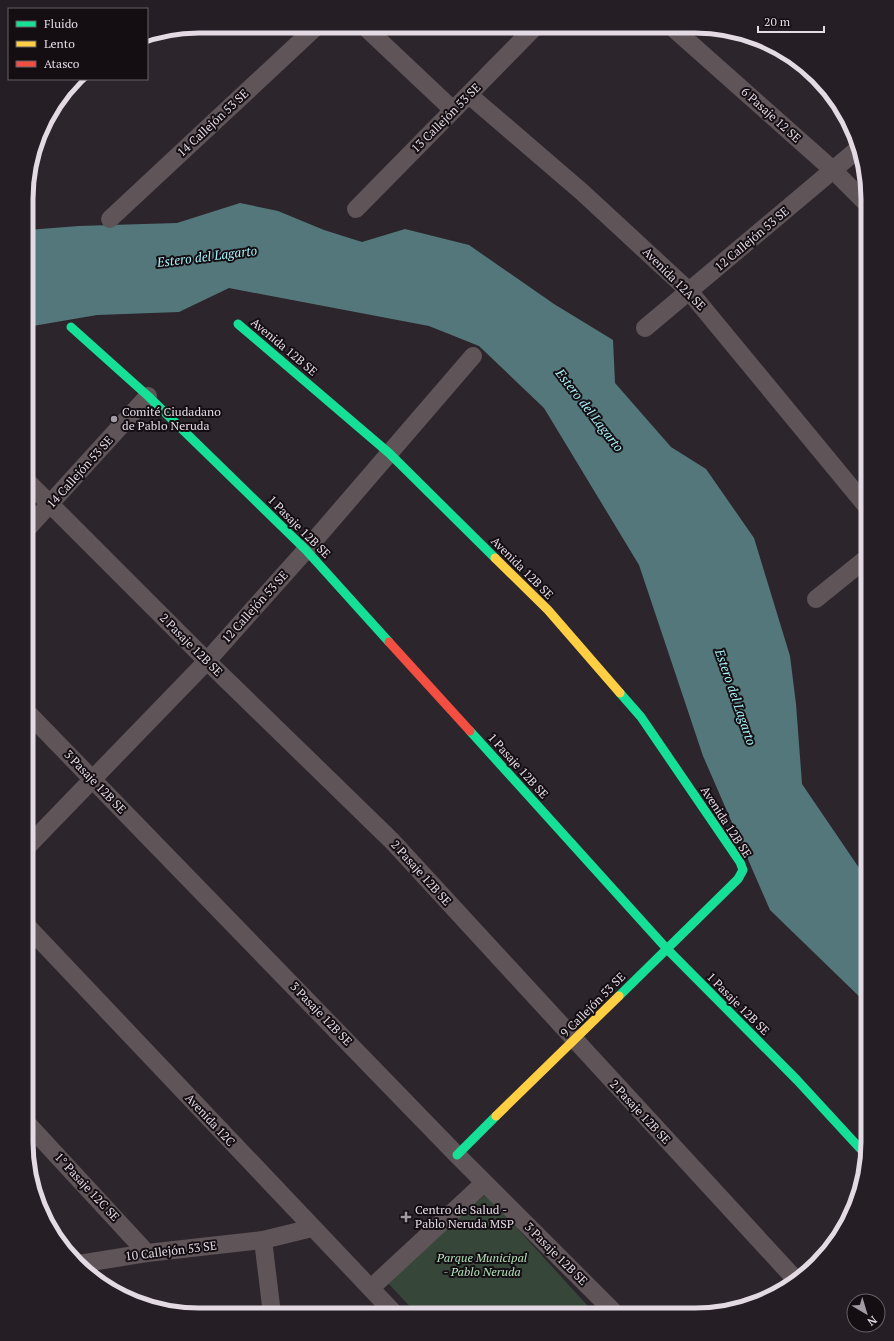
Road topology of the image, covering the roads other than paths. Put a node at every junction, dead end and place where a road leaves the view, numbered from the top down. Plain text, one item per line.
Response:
1 (309, 33) edge
2 (371, 33) edge
3 (530, 33) edge
4 (679, 33) edge
5 (469, 95) junction
6 (453, 110) junction
7 (854, 153) edge
8 (834, 171) junction
9 (861, 198) edge
10 (356, 209) dead end
11 (110, 219) dead end
12 (689, 291) junction
13 (238, 324) dead end
14 (71, 327) dead end
15 (645, 328) dead end
16 (473, 356) dead end
17 (148, 396) junction
18 (390, 453) junction
19 (33, 486) edge
20 (861, 500) edge
21 (51, 503) junction
22 (33, 522) edge
23 (306, 550) junction
24 (861, 563) edge
25 (816, 599) dead end
26 (206, 661) junction
27 (33, 718) edge
28 (93, 780) junction
29 (33, 841) edge
30 (743, 870) joint
31 (33, 932) edge
32 (667, 949) junction
33 (574, 1041) junction
34 (33, 1132) edge
35 (861, 1149) edge
36 (457, 1155) junction
37 (484, 1183) junction
38 (312, 1228) junction
39 (264, 1240) junction
40 (147, 1253) junction
41 (85, 1263) edge
42 (793, 1276) edge
43 (372, 1288) junction
44 (271, 1308) edge
45 (390, 1308) edge
46 (610, 1308) edge

1 - 11 street, 14 Callejón 53 SE
2 - 6 street
3 - 5 street, 13 Callejón 53 SE
4 - 8 street, 6 Pasaje 12 SE
5 - 6 street, 13 Callejón 53 SE
5 - 12 street, Avenida 12A SE
6 - 10 street, 13 Callejón 53 SE
7 - 8 street, 12 Callejón 53 SE
8 - 9 street, 6 Pasaje 12 SE
8 - 12 street, 12 Callejón 53 SE
12 - 15 street, 12 Callejón 53 SE
12 - 20 street, Avenida 12A SE
13 - 18 street, Avenida 12B SE
14 - 17 street, 1 Pasaje 12B SE
16 - 18 street, 12 Callejón 53 SE
17 - 21 street, 14 Callejón 53 SE
17 - 23 street, 1 Pasaje 12B SE
18 - 23 street, 12 Callejón 53 SE
18 - 30 street, Avenida 12B SE
19 - 21 street, 2 Pasaje 12B SE
21 - 22 street, 14 Callejón 53 SE
21 - 26 street, 2 Pasaje 12B SE
23 - 26 street, 12 Callejón 53 SE
23 - 32 street, 1 Pasaje 12B SE
24 - 25 street
26 - 28 street, 12 Callejón 53 SE
26 - 33 street, 2 Pasaje 12B SE
27 - 28 street, 3 Pasaje 12B SE
28 - 29 street, 12 Callejón 53 SE
28 - 36 street, 3 Pasaje 12B SE
30 - 32 street, 9 Callejón 53 SE
31 - 38 street, Avenida 12C
32 - 33 street, 9 Callejón 53 SE
32 - 35 street, 1 Pasaje 12B SE
33 - 36 street, 9 Callejón 53 SE
33 - 42 street, 2 Pasaje 12B SE
34 - 40 street, 1° Pasaje 12C SE
36 - 37 street, 3 Pasaje 12B SE
37 - 43 street
37 - 46 street, 3 Pasaje 12B SE
38 - 39 street, 10 Callejón 53 SE
38 - 43 street, Avenida 12C
39 - 40 street, 10 Callejón 53 SE
39 - 44 street
40 - 41 street, 10 Callejón 53 SE
43 - 45 street, Avenida 12C

